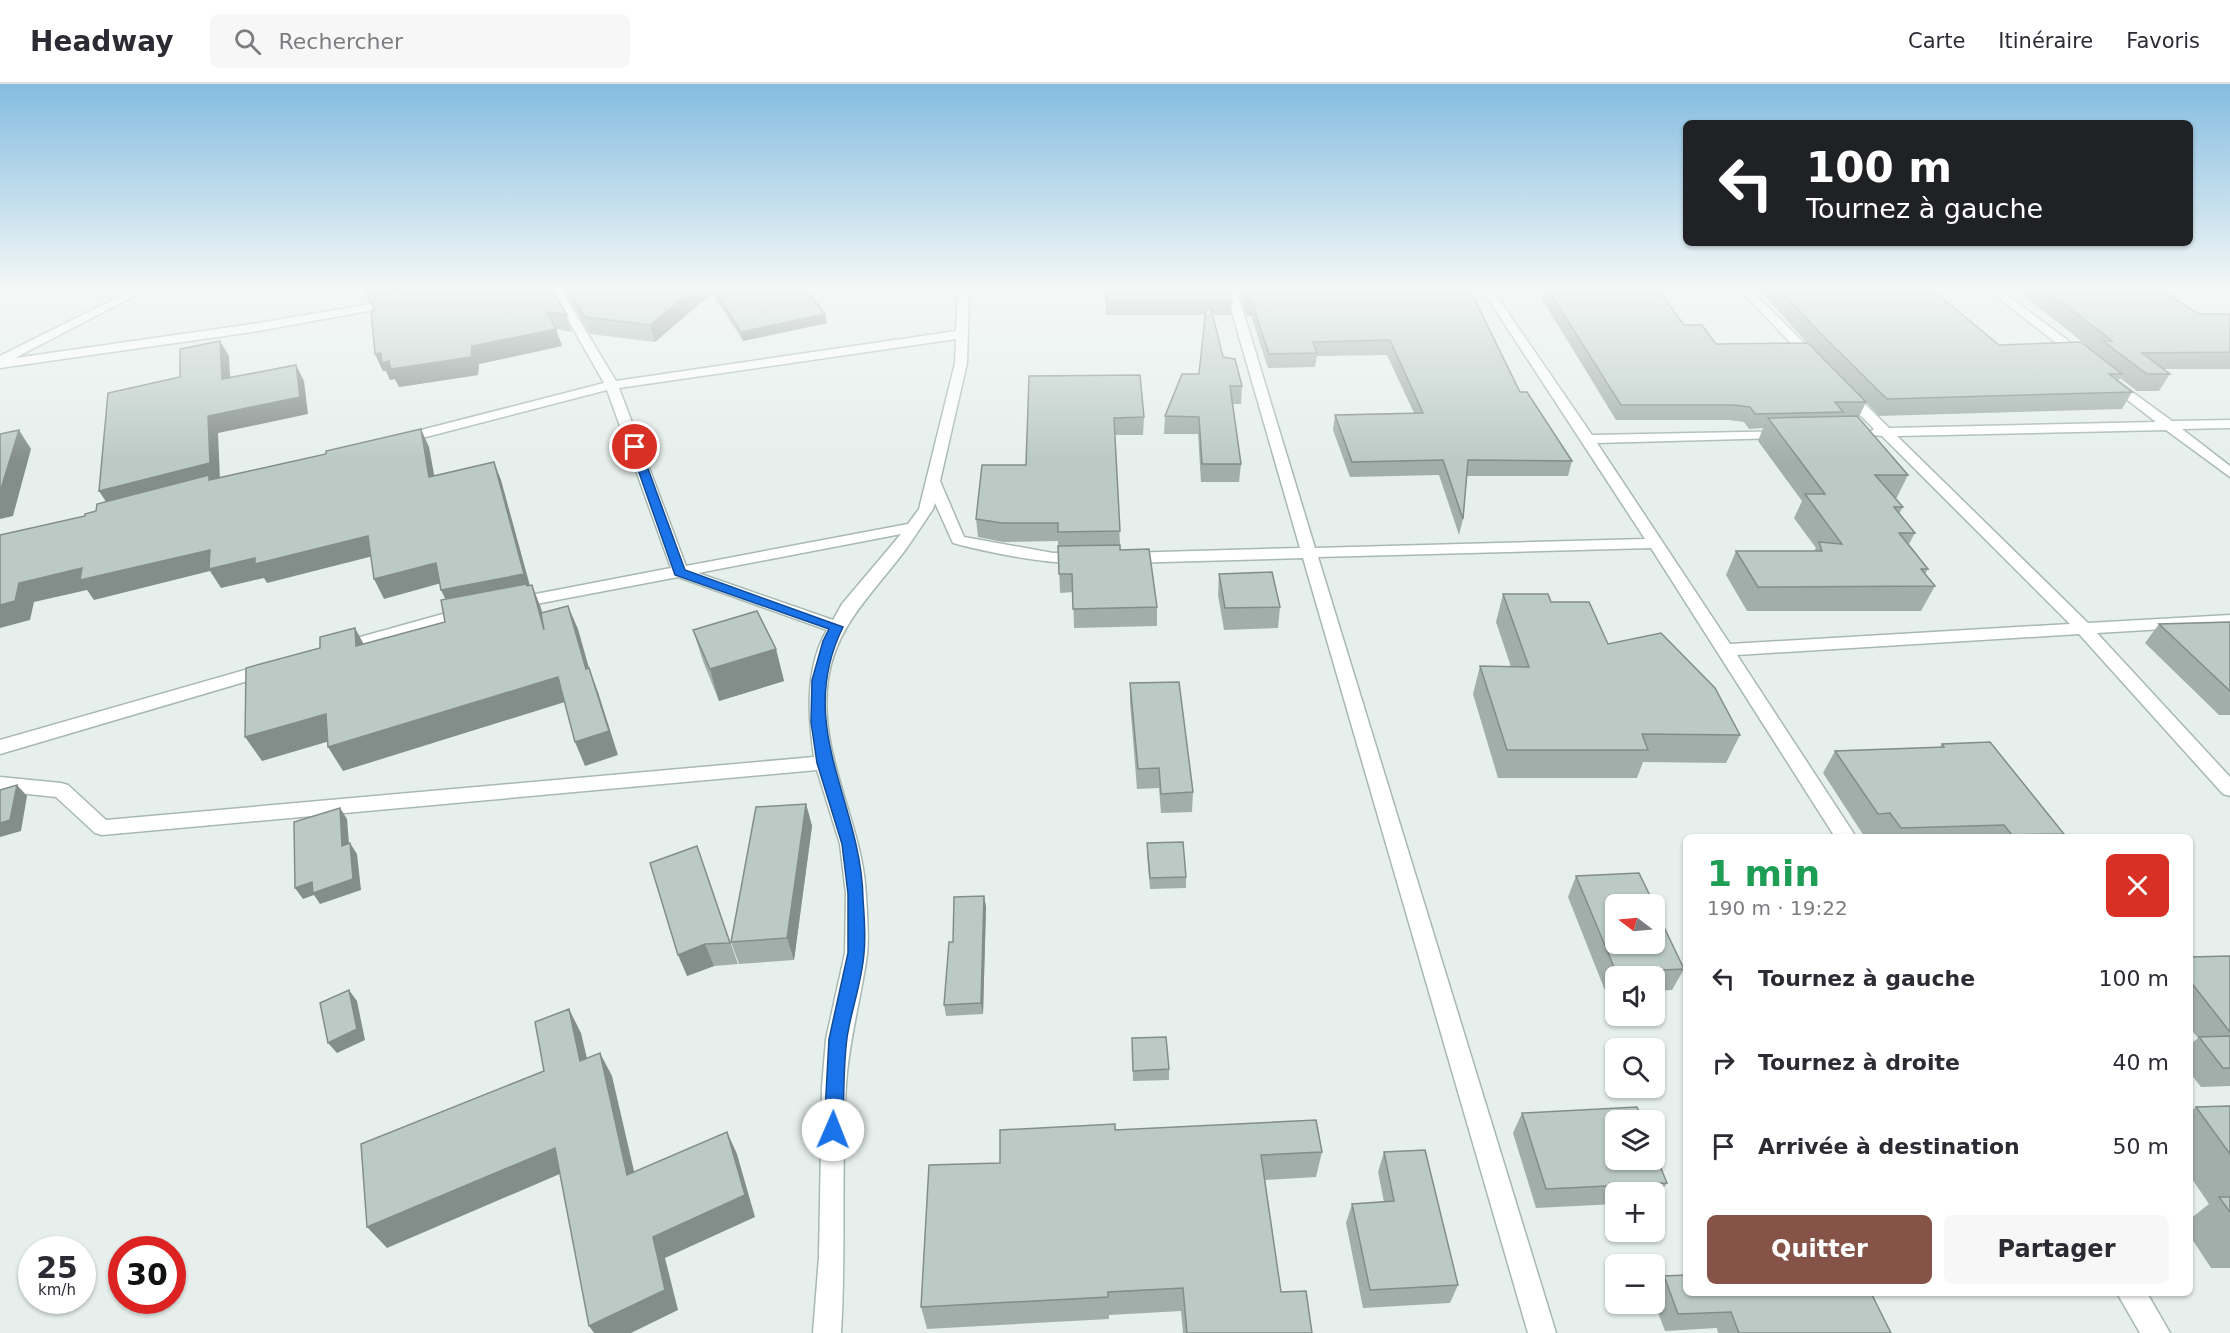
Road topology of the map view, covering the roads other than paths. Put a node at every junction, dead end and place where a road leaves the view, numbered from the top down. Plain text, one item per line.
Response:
1 (32, 346) edge
2 (120, 346) edge
3 (590, 346) edge
4 (876, 346) edge
5 (962, 346) edge
6 (1248, 346) edge
7 (1525, 346) edge
8 (1801, 346) edge
9 (2068, 346) edge
10 (0, 363) edge
11 (612, 384) junction
12 (2230, 424) edge
13 (2171, 426) junction
14 (1883, 431) junction
15 (1860, 432) edge
16 (1801, 434) edge
17 (1588, 439) junction
18 (381, 445) edge
19 (2230, 472) edge
20 (934, 483) junction
21 (914, 527) junction
22 (1655, 543) junction
23 (1311, 553) junction
24 (680, 572) junction
25 (503, 606) edge
26 (480, 610) edge
27 (2230, 620) edge
28 (836, 627) junction
29 (2084, 629) junction
30 (1724, 650) junction
31 (319, 654) edge
32 (285, 664) edge
33 (0, 747) edge
34 (824, 763) junction
35 (0, 784) edge
36 (2230, 789) edge
37 (1844, 834) edge
38 (2133, 1296) edge
39 (827, 1333) edge
40 (1542, 1333) edge
41 (2156, 1333) edge

1 - 10 street
2 - 10 street
3 - 11 street
4 - 11 street
5 - 20 street
6 - 23 street
7 - 17 street
8 - 14 street
9 - 13 street
11 - 18 street
11 - 24 street
12 - 13 street
13 - 14 street
13 - 19 street
14 - 15 street
14 - 29 street
16 - 17 street
17 - 22 street
20 - 21 street
20 - 23 street
21 - 24 street
21 - 28 street
22 - 23 street
22 - 30 street
23 - 40 street
24 - 25 street
24 - 28 street
26 - 31 street
27 - 29 street
28 - 34 street
29 - 30 street
29 - 36 street
30 - 37 street
32 - 33 street
34 - 35 street
34 - 39 street
38 - 41 street

